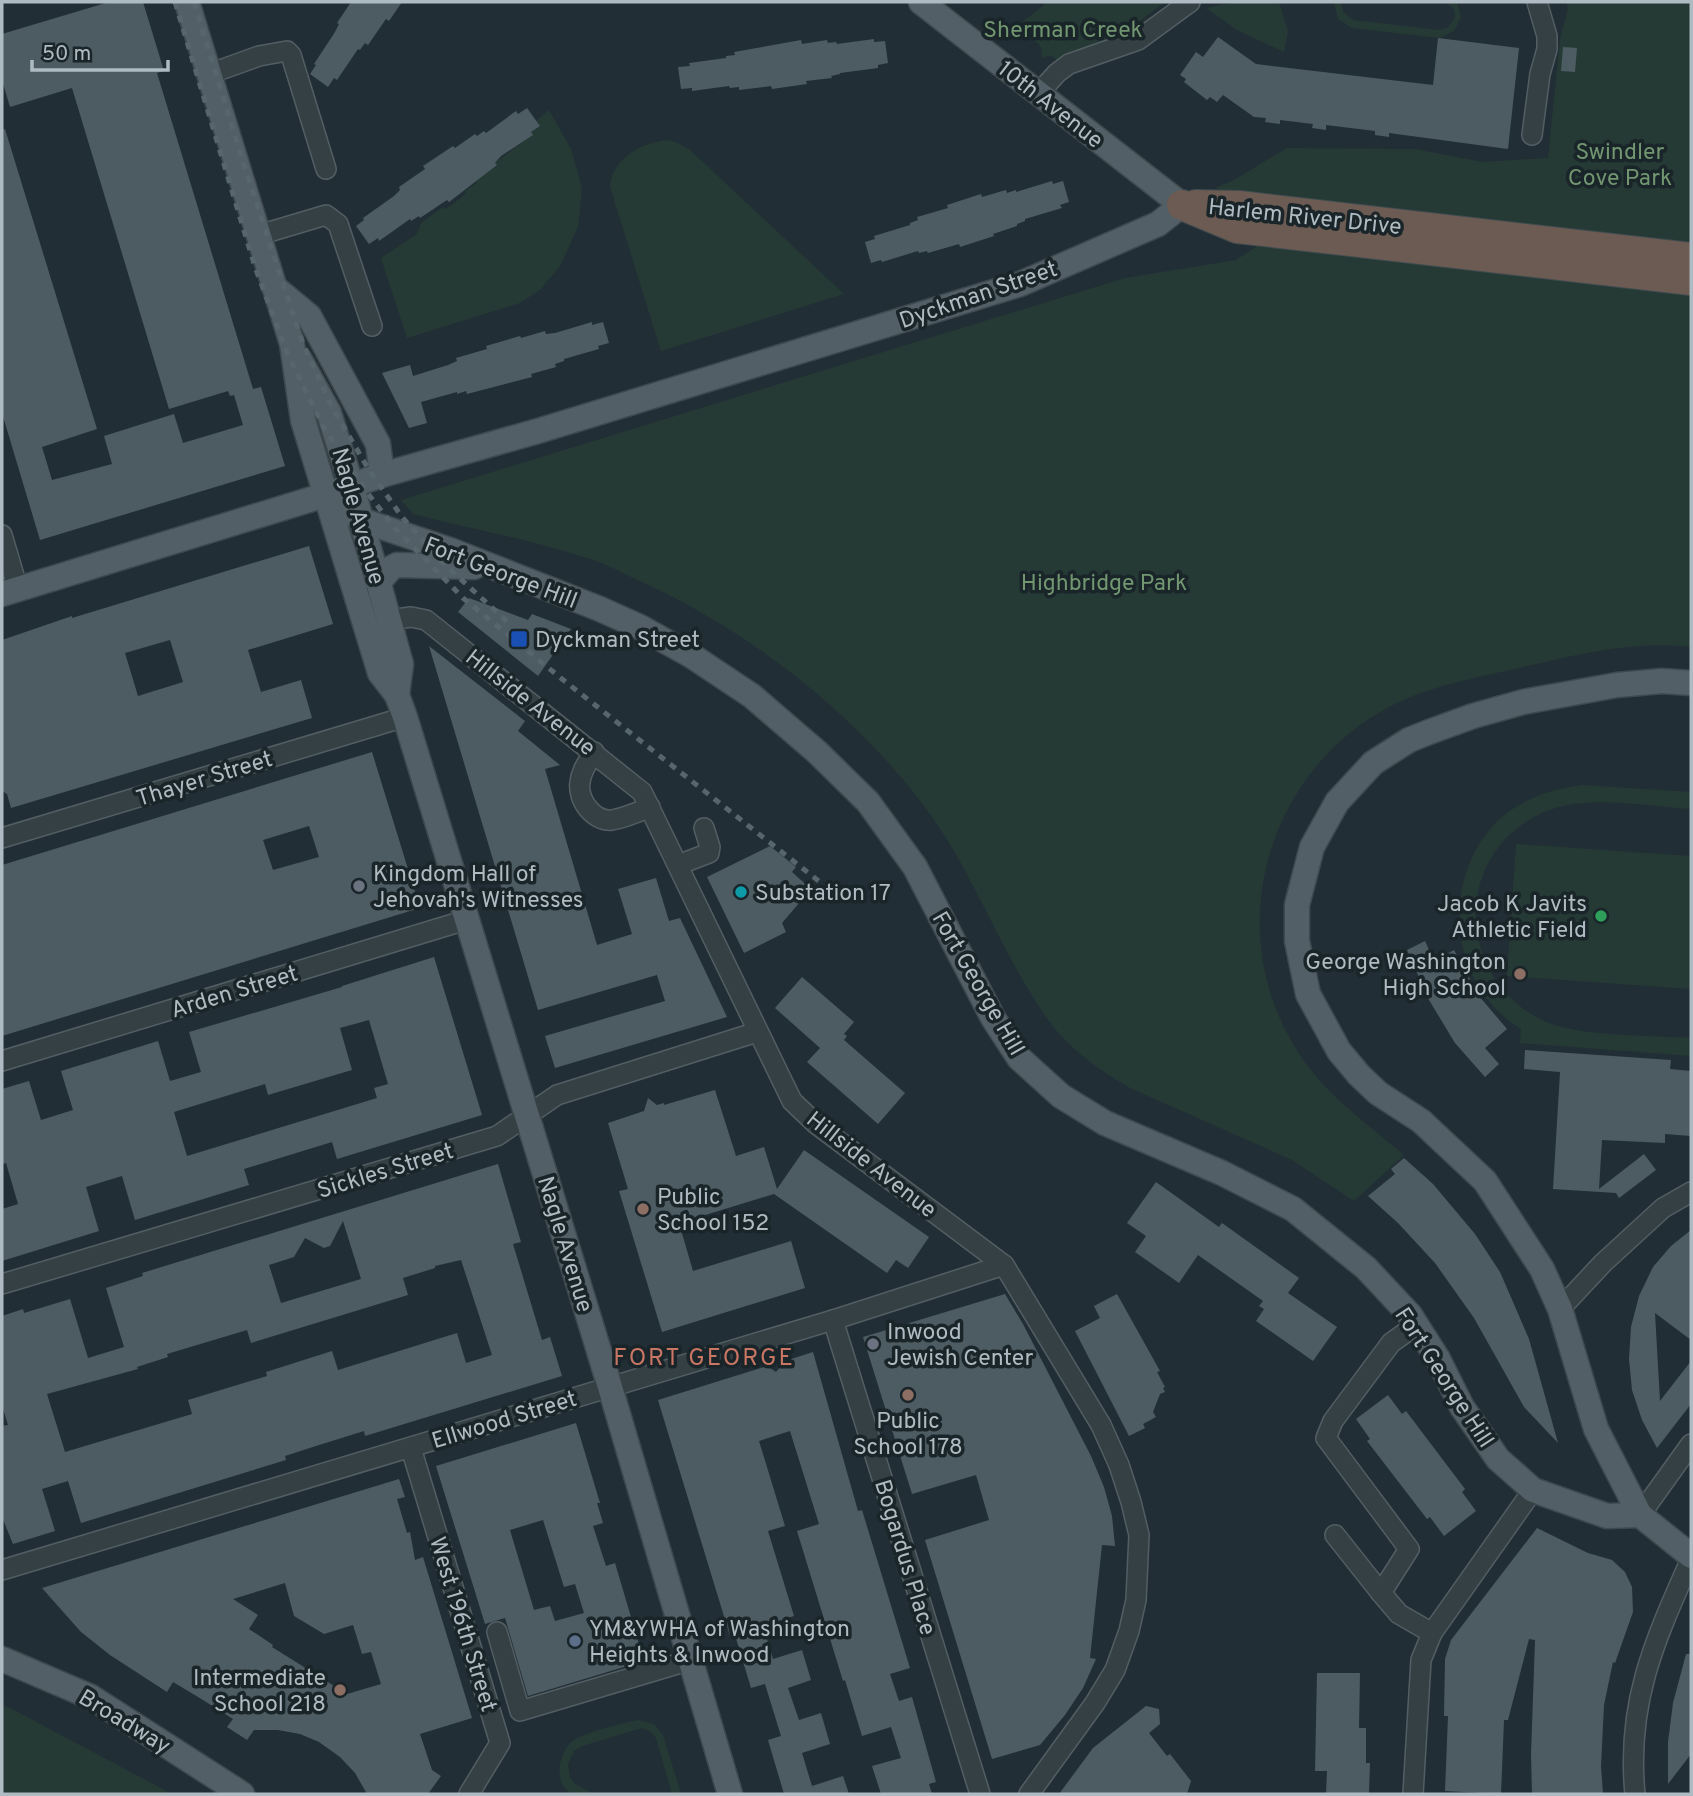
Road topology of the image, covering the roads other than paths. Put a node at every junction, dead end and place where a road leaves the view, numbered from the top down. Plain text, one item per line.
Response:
1 (187, 2) edge
2 (920, 2) edge
3 (1190, 2) edge
4 (1537, 2) edge
5 (209, 74) junction
6 (1038, 94) junction
7 (1532, 135) dead end
8 (326, 169) dead end
9 (1182, 205) junction
10 (259, 235) junction
11 (1691, 258) edge
12 (1691, 280) edge
13 (274, 287) junction
14 (372, 326) dead end
15 (292, 344) junction
16 (382, 475) junction
17 (352, 487) junction
18 (326, 495) junction
19 (361, 520) junction
20 (2, 535) edge
21 (494, 568) junction
22 (378, 583) junction
23 (10, 592) edge
24 (389, 620) junction
25 (1691, 683) edge
26 (401, 706) junction
27 (594, 752) junction
28 (650, 807) junction
29 (704, 828) dead end
30 (2, 838) edge
31 (678, 865) junction
32 (466, 920) junction
33 (757, 1032) junction
34 (2, 1061) edge
35 (526, 1114) junction
36 (1691, 1192) edge
37 (1004, 1265) junction
38 (2, 1284) edge
39 (1560, 1309) junction
40 (833, 1320) junction
41 (1416, 1325) junction
42 (610, 1387) junction
43 (1691, 1444) edge
44 (411, 1448) junction
45 (1532, 1490) junction
46 (1640, 1514) junction
47 (1335, 1535) dead end
48 (1691, 1557) edge
49 (2, 1570) edge
50 (1381, 1593) junction
51 (497, 1632) dead end
52 (1432, 1633) junction
53 (2, 1659) edge
54 (691, 1660) junction
55 (243, 1794) edge
56 (469, 1794) edge
57 (730, 1794) edge
58 (980, 1794) edge
59 (1029, 1794) edge
60 (1413, 1794) edge
61 (1634, 1794) edge

1 - 5 main road, Nagle Avenue
2 - 6 main road, 10th Avenue
3 - 6 street
4 - 7 street
5 - 8 street
5 - 10 main road, Nagle Avenue
6 - 9 main road, 10th Avenue
9 - 11 highway, Harlem River Drive
9 - 12 highway, Harlem River Drive
9 - 16 main road, Dyckman Street
10 - 13 main road, Nagle Avenue
10 - 14 street
13 - 15 main road, Nagle Avenue
13 - 16 main road, Nagle Avenue
15 - 17 main road, Nagle Avenue
15 - 18 main road, Nagle Avenue
16 - 17 main road, Dyckman Street
17 - 18 main road, Dyckman Street
17 - 19 main road, Nagle Avenue
18 - 19 main road, Fort George Hill
18 - 23 main road, Dyckman Street
18 - 26 main road, Nagle Avenue
19 - 21 main road, Fort George Hill
19 - 22 main road, Nagle Avenue
20 - 23 street
21 - 22 main road
21 - 41 main road, Fort George Hill
22 - 24 main road, Nagle Avenue
24 - 26 main road, Nagle Avenue
24 - 27 street, Hillside Avenue
25 - 39 main road
26 - 30 street, Thayer Street
26 - 32 main road, Nagle Avenue
27 - 28 street, Hillside Avenue
27 - 28 street
28 - 31 street, Hillside Avenue
29 - 31 street
31 - 33 street, Hillside Avenue
32 - 34 street, Arden Street
32 - 35 main road, Nagle Avenue
33 - 35 street, Sickles Street
33 - 37 street, Hillside Avenue
35 - 38 street, Sickles Street
35 - 42 main road, Nagle Avenue
36 - 39 street
37 - 40 street, Ellwood Street
37 - 59 street, Hillside Avenue
39 - 46 main road
40 - 42 street, Ellwood Street
40 - 58 street, Bogardus Place
41 - 45 main road, Fort George Hill
41 - 50 street
42 - 44 street, Ellwood Street
42 - 54 main road, Nagle Avenue
43 - 46 street
44 - 49 street, Ellwood Street
44 - 56 street, West 196th Street
45 - 46 main road, Fort George Hill
45 - 52 street
46 - 48 main road
47 - 50 street
48 - 61 street
50 - 52 street
51 - 54 street
52 - 60 street
53 - 55 main road, Broadway
54 - 57 main road, Nagle Avenue

